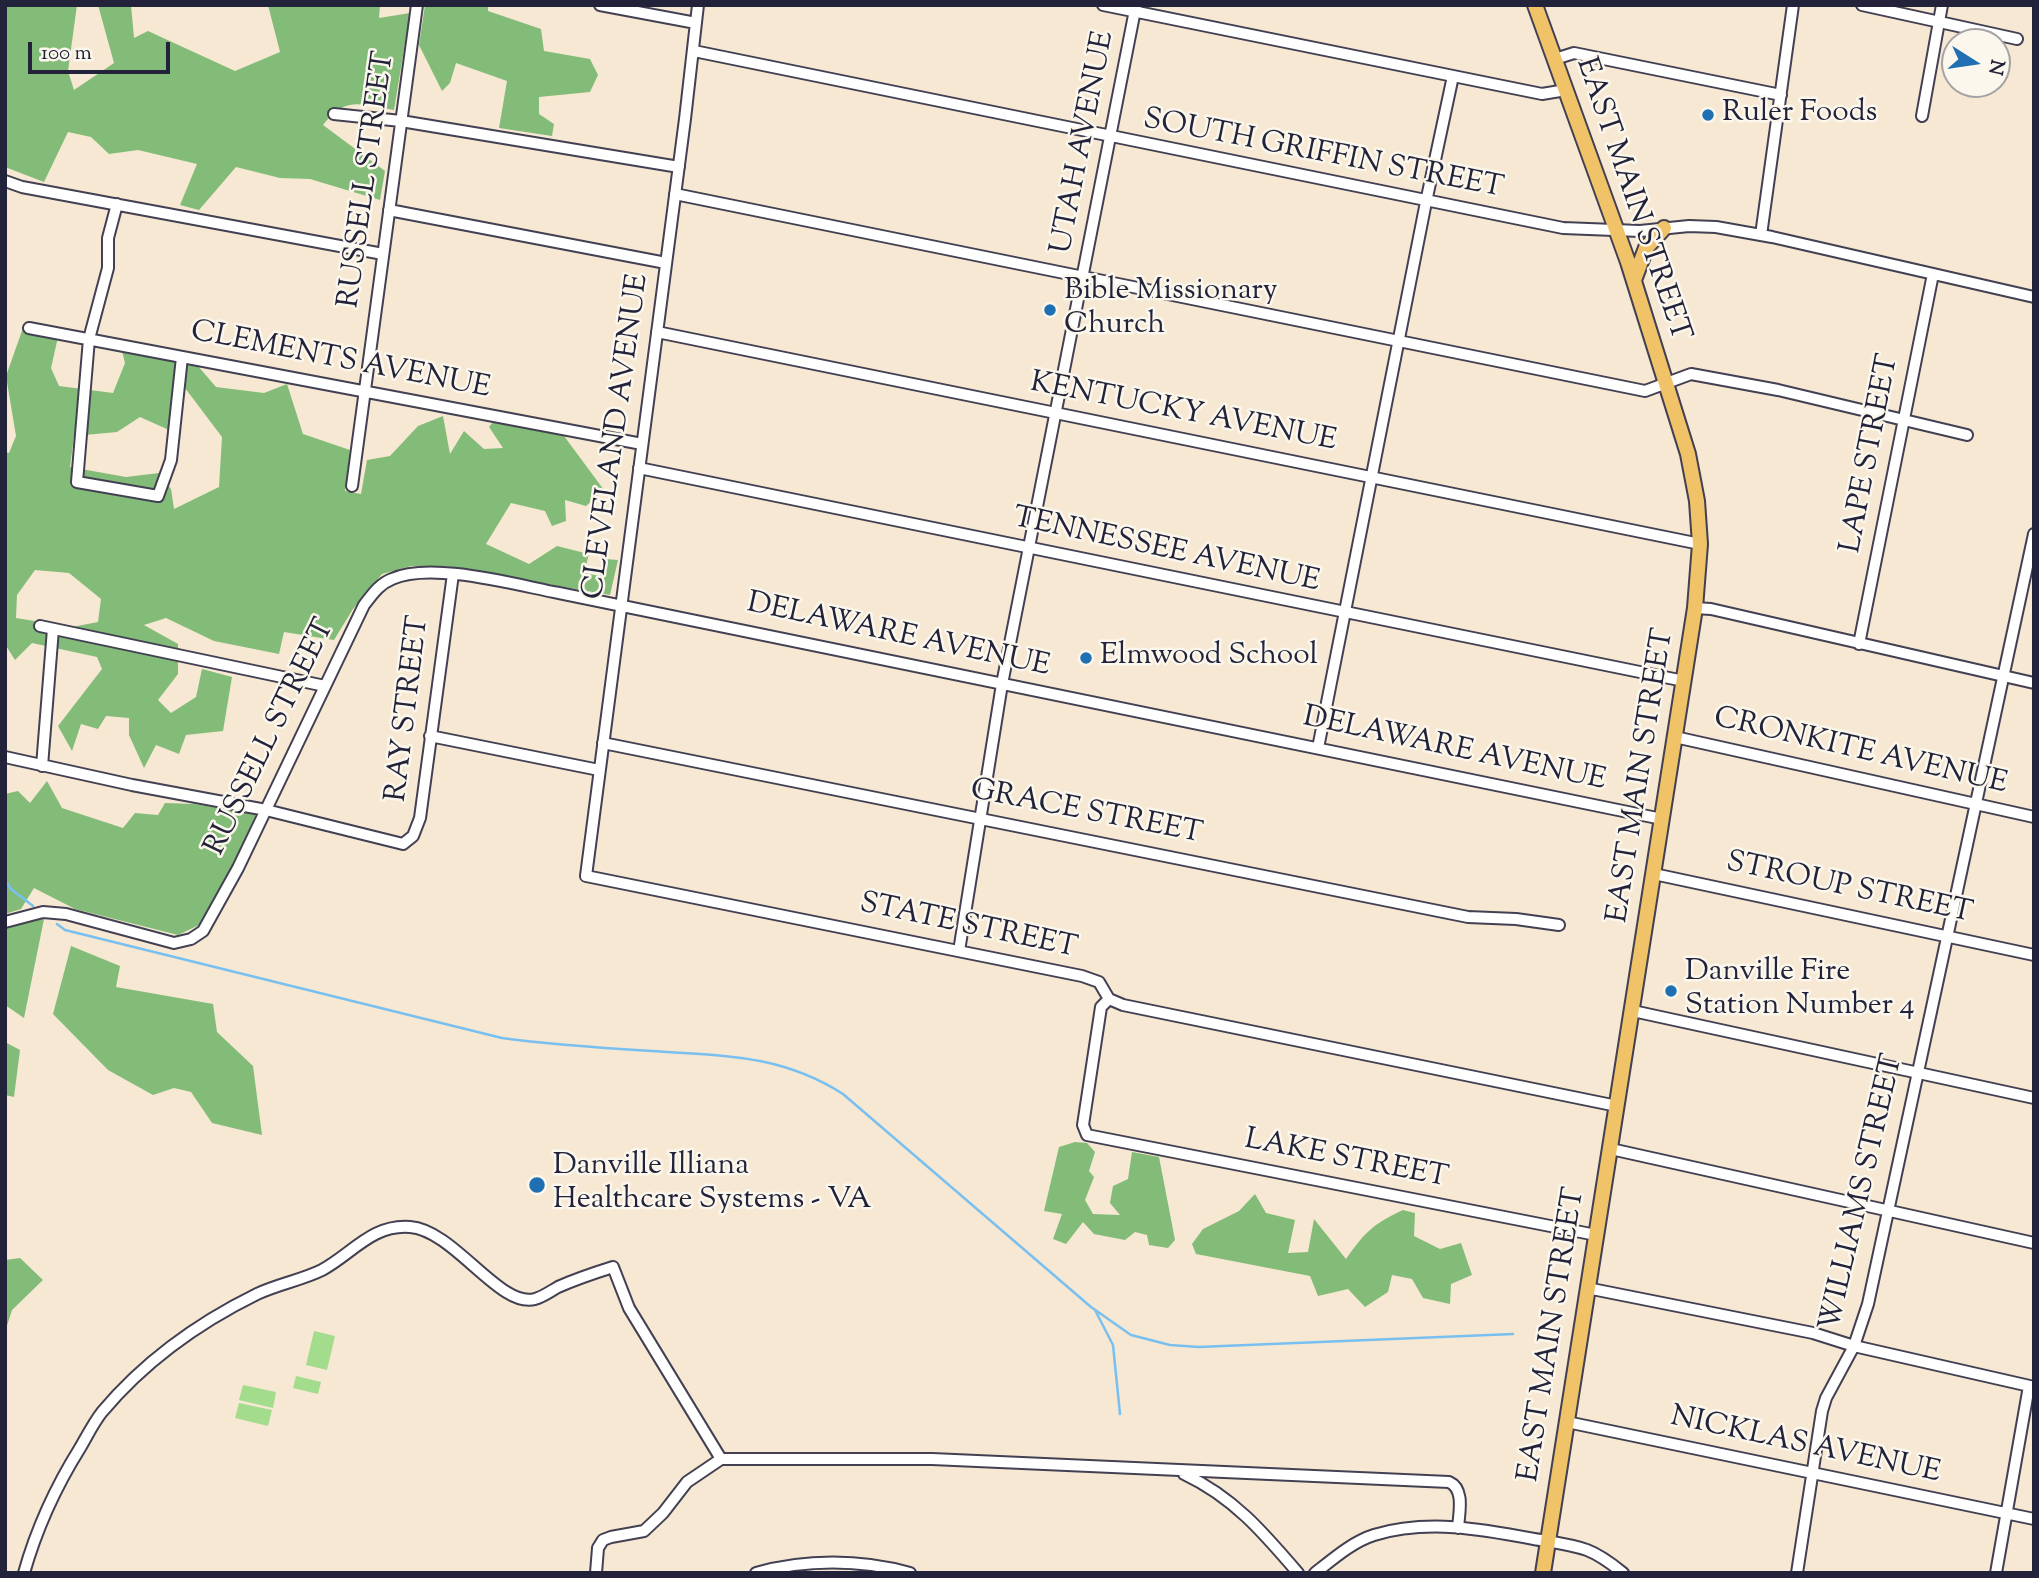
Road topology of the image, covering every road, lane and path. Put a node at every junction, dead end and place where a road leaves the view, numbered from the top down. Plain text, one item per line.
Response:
1 (417, 5) edge
2 (600, 5) edge
3 (698, 5) edge
4 (1104, 5) edge
5 (1535, 5) edge
6 (1793, 5) edge
7 (1862, 5) edge
8 (1941, 5) edge
9 (1136, 8) edge
10 (1938, 22) junction
11 (696, 23) junction
12 (2017, 39) dead end
13 (694, 51) junction
14 (1555, 59) junction
15 (1454, 76) junction
16 (1566, 90) junction
17 (1781, 95) junction
18 (334, 114) dead end
19 (1922, 116) dead end
20 (401, 121) junction
21 (1110, 137) junction
22 (679, 167) junction
23 (5, 181) edge
24 (676, 194) junction
25 (1426, 202) junction
26 (117, 204) junction
27 (389, 210) junction
28 (1664, 228) junction
29 (1616, 230) junction
30 (1761, 235) junction
31 (383, 254) junction
32 (666, 263) junction
33 (1933, 274) junction
34 (1083, 278) junction
35 (1634, 280) junction
36 (2034, 297) edge
37 (29, 328) dead end
38 (657, 332) junction
39 (89, 338) junction
40 (1399, 341) junction
41 (182, 357) junction
42 (1666, 383) junction
43 (365, 392) junction
44 (1056, 414) junction
45 (1904, 420) junction
46 (1967, 435) dead end
47 (642, 444) junction
48 (639, 468) junction
49 (1372, 477) junction
50 (352, 486) dead end
51 (2034, 534) edge
52 (1700, 544) junction
53 (1029, 548) junction
54 (453, 574) junction
55 (621, 606) junction
56 (1695, 608) junction
57 (1343, 613) junction
58 (40, 626) dead end
59 (53, 629) junction
60 (1859, 644) junction
61 (2004, 676) junction
62 (1684, 681) junction
63 (2034, 682) edge
64 (1002, 684) junction
65 (325, 686) junction
66 (430, 736) junction
67 (1675, 737) junction
68 (603, 743) junction
69 (1318, 748) junction
70 (5, 757) edge
71 (42, 766) junction
72 (599, 770) junction
73 (1976, 804) junction
74 (266, 810) junction
75 (979, 817) junction
76 (2034, 817) edge
77 (1662, 819) junction
78 (1654, 874) junction
79 (586, 876) joint
80 (5, 922) edge
81 (1559, 925) dead end
82 (1947, 936) junction
83 (959, 951) junction
84 (2034, 956) edge
85 (1109, 999) junction
86 (1633, 1011) junction
87 (1918, 1073) junction
88 (2034, 1098) edge
89 (1617, 1106) junction
90 (1611, 1149) junction
91 (1887, 1212) junction
92 (1596, 1235) junction
93 (2034, 1243) edge
94 (1587, 1288) junction
95 (1854, 1346) junction
96 (2031, 1386) edge
97 (1567, 1422) junction
98 (721, 1459) junction
99 (1178, 1471) junction
100 (1812, 1473) junction
101 (2005, 1513) junction
102 (2034, 1519) edge
103 (1458, 1528) junction
104 (1548, 1541) junction
105 (24, 1573) edge
106 (596, 1573) edge
107 (756, 1573) edge
108 (910, 1573) edge
109 (1298, 1573) edge
110 (1315, 1573) edge
111 (1542, 1573) edge
112 (1623, 1573) edge
113 (1797, 1573) edge
114 (1996, 1573) edge

1 - 20 street, RUSSELL STREET
2 - 11 street
3 - 11 street, CLEVELAND AVENUE
4 - 9 street
5 - 14 main road, EAST MAIN STREET
6 - 17 street
7 - 10 street
8 - 10 street
9 - 15 street
9 - 21 street, UTAH AVENUE
10 - 12 street
10 - 19 street
11 - 13 street, CLEVELAND AVENUE
13 - 21 street, SOUTH GRIFFIN STREET
13 - 22 street, CLEVELAND AVENUE
14 - 16 main road, EAST MAIN STREET
14 - 17 street
15 - 16 street
15 - 25 street
16 - 29 main road, EAST MAIN STREET
17 - 30 street
18 - 20 street
20 - 22 street
20 - 27 street, RUSSELL STREET
21 - 25 street, SOUTH GRIFFIN STREET
21 - 34 street, UTAH AVENUE
22 - 24 street, CLEVELAND AVENUE
23 - 26 street
24 - 32 street, CLEVELAND AVENUE
24 - 34 street
25 - 29 street, SOUTH GRIFFIN STREET
25 - 40 street
26 - 31 street
26 - 39 street
27 - 31 street, RUSSELL STREET
27 - 32 street
28 - 29 street, SOUTH GRIFFIN STREET
28 - 30 street, SOUTH GRIFFIN STREET
28 - 35 main road
29 - 35 main road, EAST MAIN STREET
30 - 33 street, SOUTH GRIFFIN STREET
31 - 43 street, RUSSELL STREET
32 - 38 street, CLEVELAND AVENUE
33 - 36 street, SOUTH GRIFFIN STREET
33 - 45 street, LAPE STREET
34 - 40 street
34 - 44 street, UTAH AVENUE
35 - 42 main road, EAST MAIN STREET
37 - 39 street, CLEMENTS AVENUE
38 - 44 street, KENTUCKY AVENUE
38 - 47 street, CLEVELAND AVENUE
39 - 41 street, CLEMENTS AVENUE
39 - 41 street
40 - 42 street
40 - 49 street
41 - 43 street, CLEMENTS AVENUE
42 - 45 street
42 - 52 main road, EAST MAIN STREET
43 - 47 street, CLEMENTS AVENUE
43 - 50 street, RUSSELL STREET
44 - 49 street, KENTUCKY AVENUE
44 - 53 street, UTAH AVENUE
45 - 46 street
45 - 60 street, LAPE STREET
47 - 48 street, CLEVELAND AVENUE
48 - 53 street, TENNESSEE AVENUE
48 - 55 street, CLEVELAND AVENUE
49 - 52 street, KENTUCKY AVENUE
49 - 57 street
51 - 61 street, WILLIAMS STREET
52 - 56 main road, EAST MAIN STREET
53 - 57 street, TENNESSEE AVENUE
53 - 64 street, UTAH AVENUE
54 - 55 street, DELAWARE AVENUE
54 - 65 street, RUSSELL STREET
54 - 66 street, RAY STREET
55 - 64 street, DELAWARE AVENUE
55 - 68 street, CLEVELAND AVENUE
56 - 60 street
56 - 62 main road, EAST MAIN STREET
57 - 62 street, TENNESSEE AVENUE
57 - 69 street
58 - 59 street
59 - 65 street
59 - 71 street
60 - 61 street
61 - 63 street
61 - 73 street, WILLIAMS STREET
62 - 67 main road, EAST MAIN STREET
64 - 69 street, DELAWARE AVENUE
64 - 75 street, UTAH AVENUE
65 - 74 street, RUSSELL STREET
66 - 72 street
66 - 74 street, RAY STREET
67 - 73 street, CRONKITE AVENUE
67 - 77 main road, EAST MAIN STREET
68 - 72 street, CLEVELAND AVENUE
68 - 75 street, GRACE STREET
69 - 77 street, DELAWARE AVENUE
70 - 71 street
71 - 74 street
72 - 79 street, CLEVELAND AVENUE
73 - 76 street, CRONKITE AVENUE
73 - 82 street, WILLIAMS STREET
74 - 80 street, RUSSELL STREET
75 - 81 street, GRACE STREET
75 - 83 street, UTAH AVENUE
77 - 78 main road, EAST MAIN STREET
78 - 82 street, STROUP STREET
78 - 86 main road, EAST MAIN STREET
79 - 83 street, STATE STREET
82 - 84 street, STROUP STREET
82 - 87 street, WILLIAMS STREET
83 - 85 street, STATE STREET
85 - 89 street, STATE STREET
85 - 92 street, LAKE STREET
86 - 87 street
86 - 89 main road, EAST MAIN STREET
87 - 88 street
87 - 91 street, WILLIAMS STREET
89 - 90 main road, EAST MAIN STREET
90 - 91 street
90 - 92 main road, EAST MAIN STREET
91 - 93 street
91 - 95 street, WILLIAMS STREET
92 - 94 main road, EAST MAIN STREET
94 - 95 street
94 - 97 main road, EAST MAIN STREET
95 - 96 street
95 - 100 street, WILLIAMS STREET
96 - 101 street
97 - 100 street, NICKLAS AVENUE
97 - 104 main road, EAST MAIN STREET
98 - 99 street
98 - 105 street
98 - 106 street
99 - 103 street
99 - 109 street
100 - 101 street, NICKLAS AVENUE
100 - 113 street, WILLIAMS STREET
101 - 102 street, NICKLAS AVENUE
101 - 114 street
103 - 104 street
103 - 110 street
104 - 111 main road, EAST MAIN STREET
104 - 112 street
107 - 108 street

